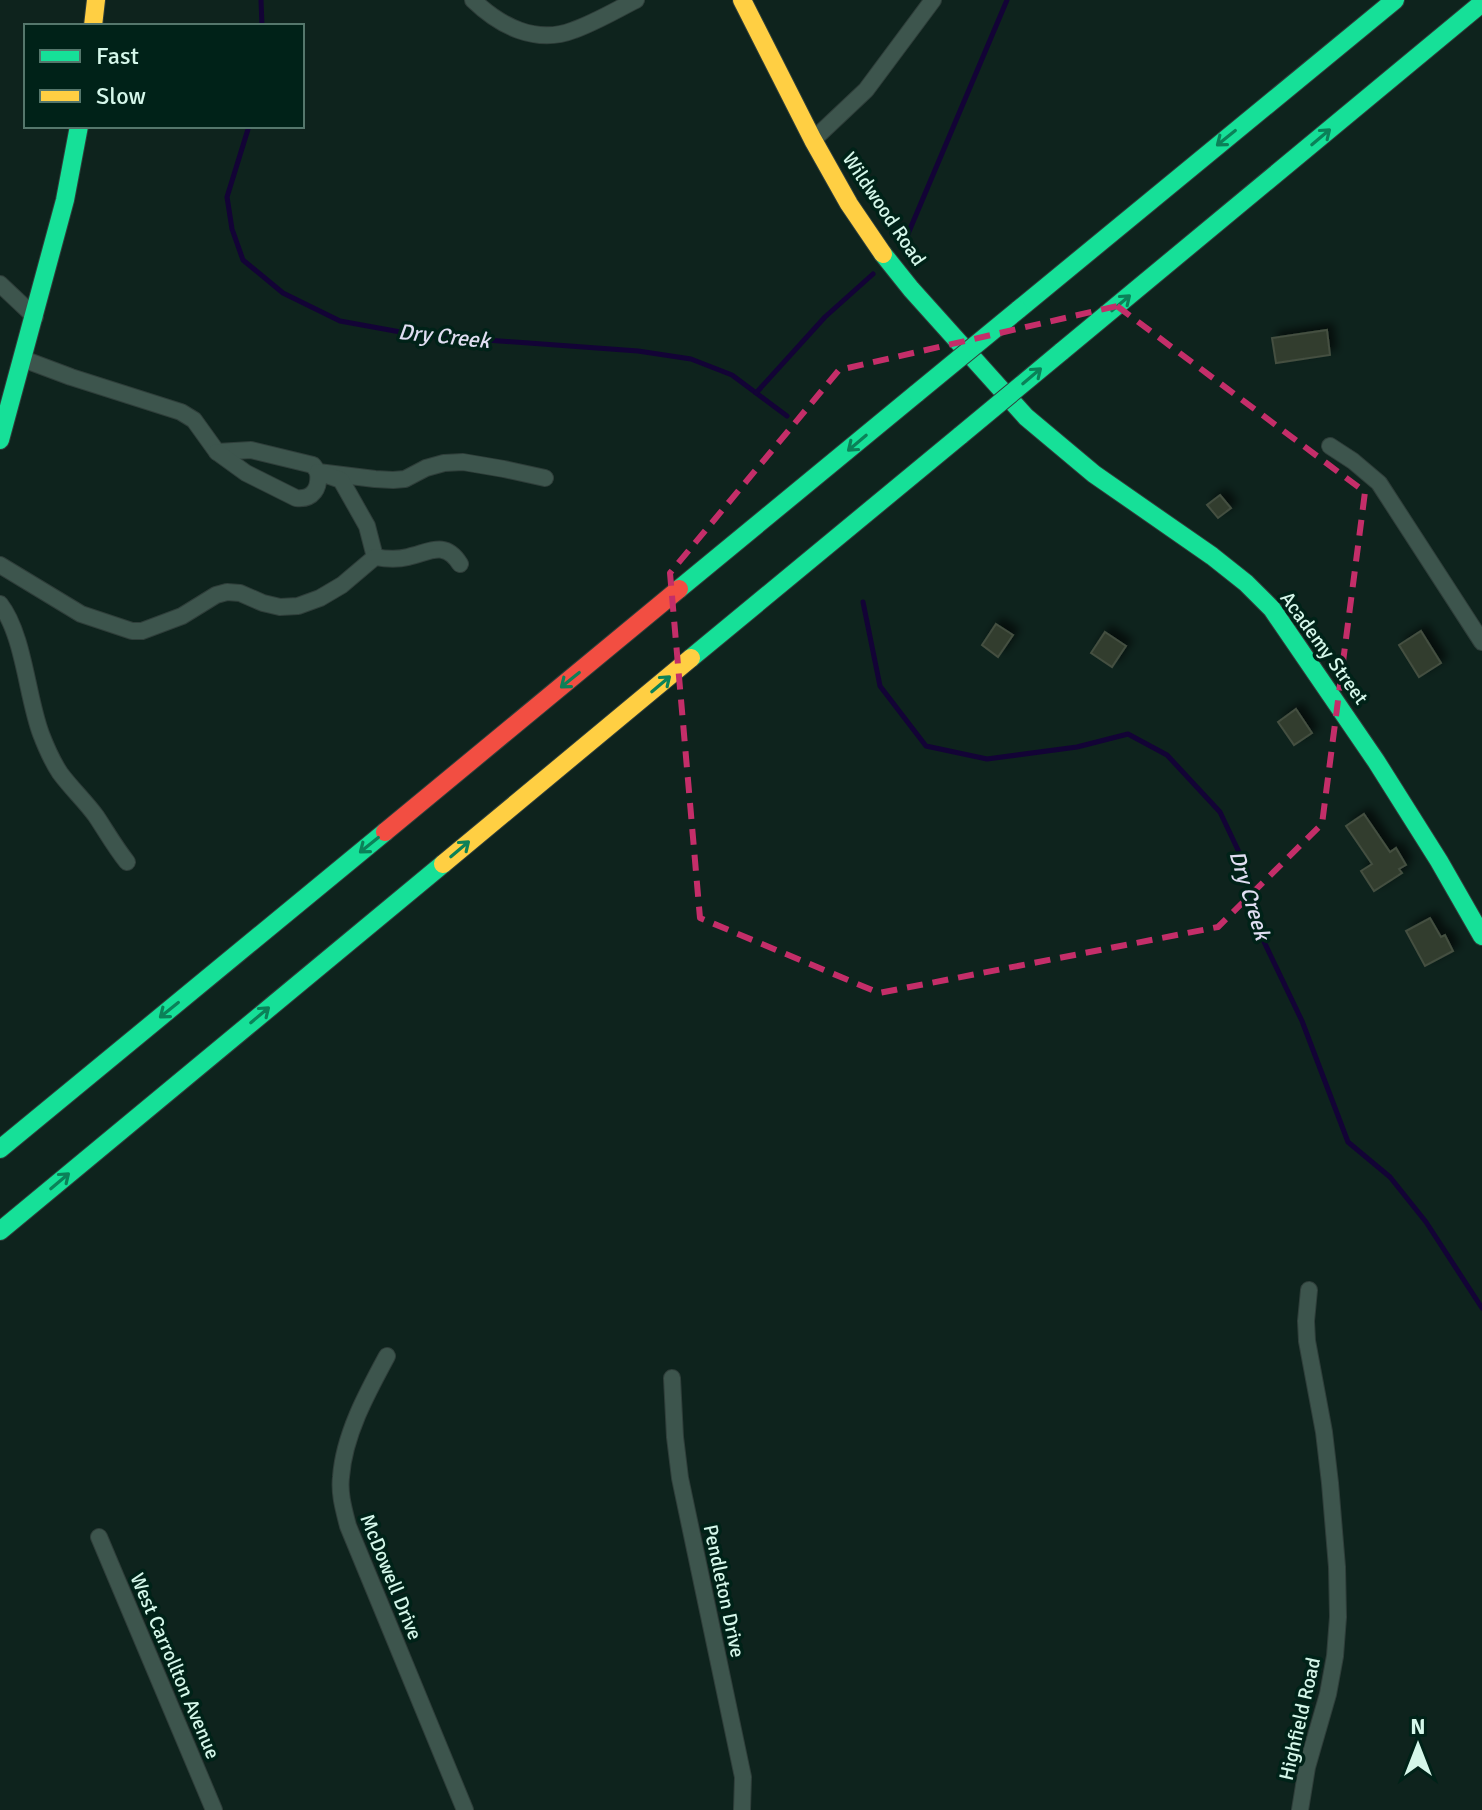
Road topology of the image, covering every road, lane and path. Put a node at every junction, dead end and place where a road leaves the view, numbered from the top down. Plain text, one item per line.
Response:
1 (96, 0) edge
2 (473, 0) edge
3 (636, 0) edge
4 (742, 0) edge
5 (933, 0) edge
6 (1395, 0) edge
7 (1482, 3) edge
8 (93, 24) edge
9 (79, 128) edge
10 (813, 140) junction
11 (0, 284) edge
12 (35, 317) junction
13 (23, 359) junction
14 (8, 383) edge
15 (1026, 417) joint
16 (0, 440) edge
17 (1330, 446) dead end
18 (217, 452) junction
19 (318, 472) junction
20 (545, 478) dead end
21 (375, 557) junction
22 (460, 564) dead end
23 (0, 565) edge
24 (0, 604) edge
25 (1482, 642) edge
26 (127, 862) dead end
27 (1482, 936) edge
28 (0, 1149) edge
29 (0, 1231) edge
30 (1309, 1290) dead end
31 (387, 1356) dead end
32 (672, 1378) dead end
33 (99, 1537) dead end
34 (214, 1810) edge
35 (465, 1810) edge
36 (742, 1810) edge
37 (1300, 1810) edge

1 - 8 main road
2 - 3 street
4 - 10 main road, Wildwood Road
5 - 10 street
6 -> 28 main road, bridge
29 -> 7 main road, bridge
9 - 12 main road
10 - 15 main road, Wildwood Road
11 - 12 street
12 - 13 main road
13 - 14 main road
13 - 18 street
14 - 16 main road
15 - 27 main road, Academy Street
17 - 25 street
18 - 19 street
18 - 19 street
19 - 20 street
19 - 21 street
21 - 22 street
21 - 23 street
24 - 26 street
30 - 37 street, Highfield Road
31 - 35 street, McDowell Drive
32 - 36 street, Pendleton Drive
33 - 34 street, West Carrollton Avenue

